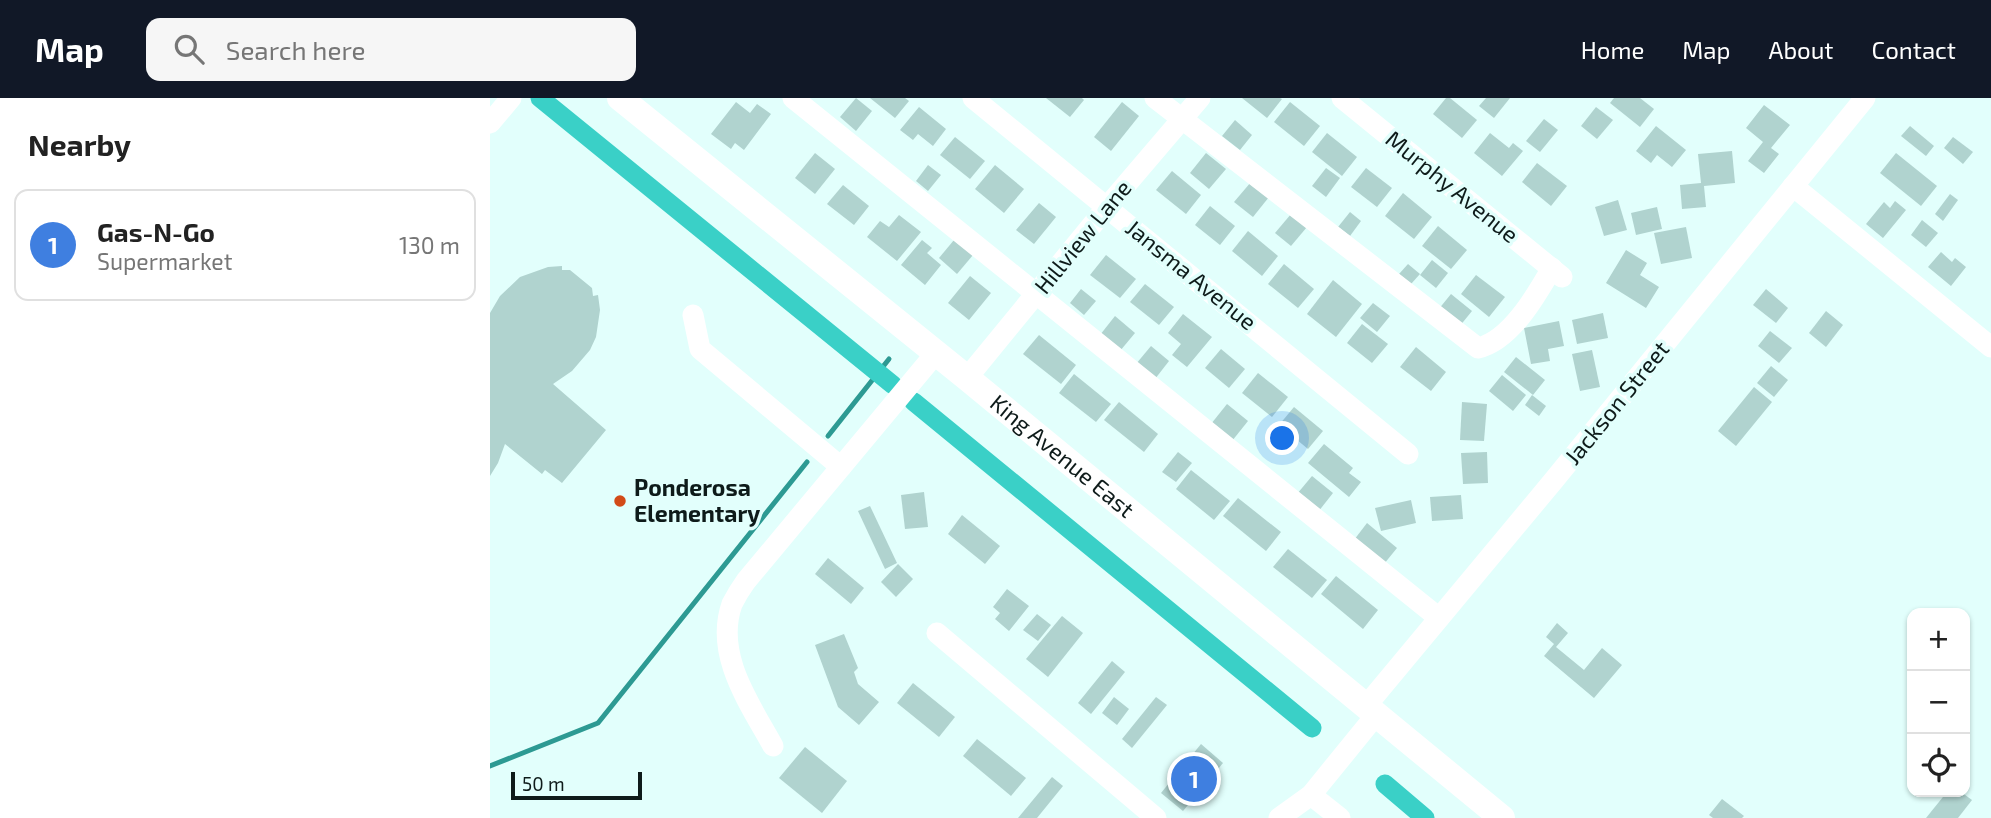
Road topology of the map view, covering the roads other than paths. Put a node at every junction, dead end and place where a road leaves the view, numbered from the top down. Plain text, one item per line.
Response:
1 (620, 98) edge
2 (793, 98) edge
3 (973, 98) edge
4 (1155, 98) edge
5 (1200, 98) edge
6 (1342, 98) edge
7 (1865, 98) edge
8 (1181, 119) junction
9 (1793, 186) junction
10 (1107, 207) junction
11 (1037, 293) junction
12 (693, 314) dead end
13 (1991, 348) edge
14 (936, 353) junction
15 (968, 378) junction
16 (1408, 454) dead end
17 (841, 467) junction
18 (1439, 618) junction
19 (937, 633) dead end
20 (1371, 711) junction
21 (773, 746) dead end
22 (1311, 794) junction
23 (1156, 818) edge
24 (1279, 818) edge
25 (1340, 818) edge
26 (1502, 818) edge

1 - 14 main road, King Avenue East
2 - 11 street
3 - 10 street, Jansma Avenue
4 - 8 street
5 - 8 street, Hillview Lane
6 - 8 street, Murphy Avenue
7 - 9 street, Jackson Street
8 - 10 street, Hillview Lane
9 - 13 street
9 - 18 street, Jackson Street
10 - 11 street, Hillview Lane
10 - 16 street, Jansma Avenue
11 - 15 street, Hillview Lane
11 - 18 street
12 - 17 street
14 - 15 main road, King Avenue East
14 - 17 street
15 - 20 main road, King Avenue East
17 - 21 street
18 - 20 street, Jackson Street
19 - 23 street
20 - 22 street, Jackson Street
20 - 26 main road, King Avenue East
22 - 24 street, Jackson Street
22 - 25 street

